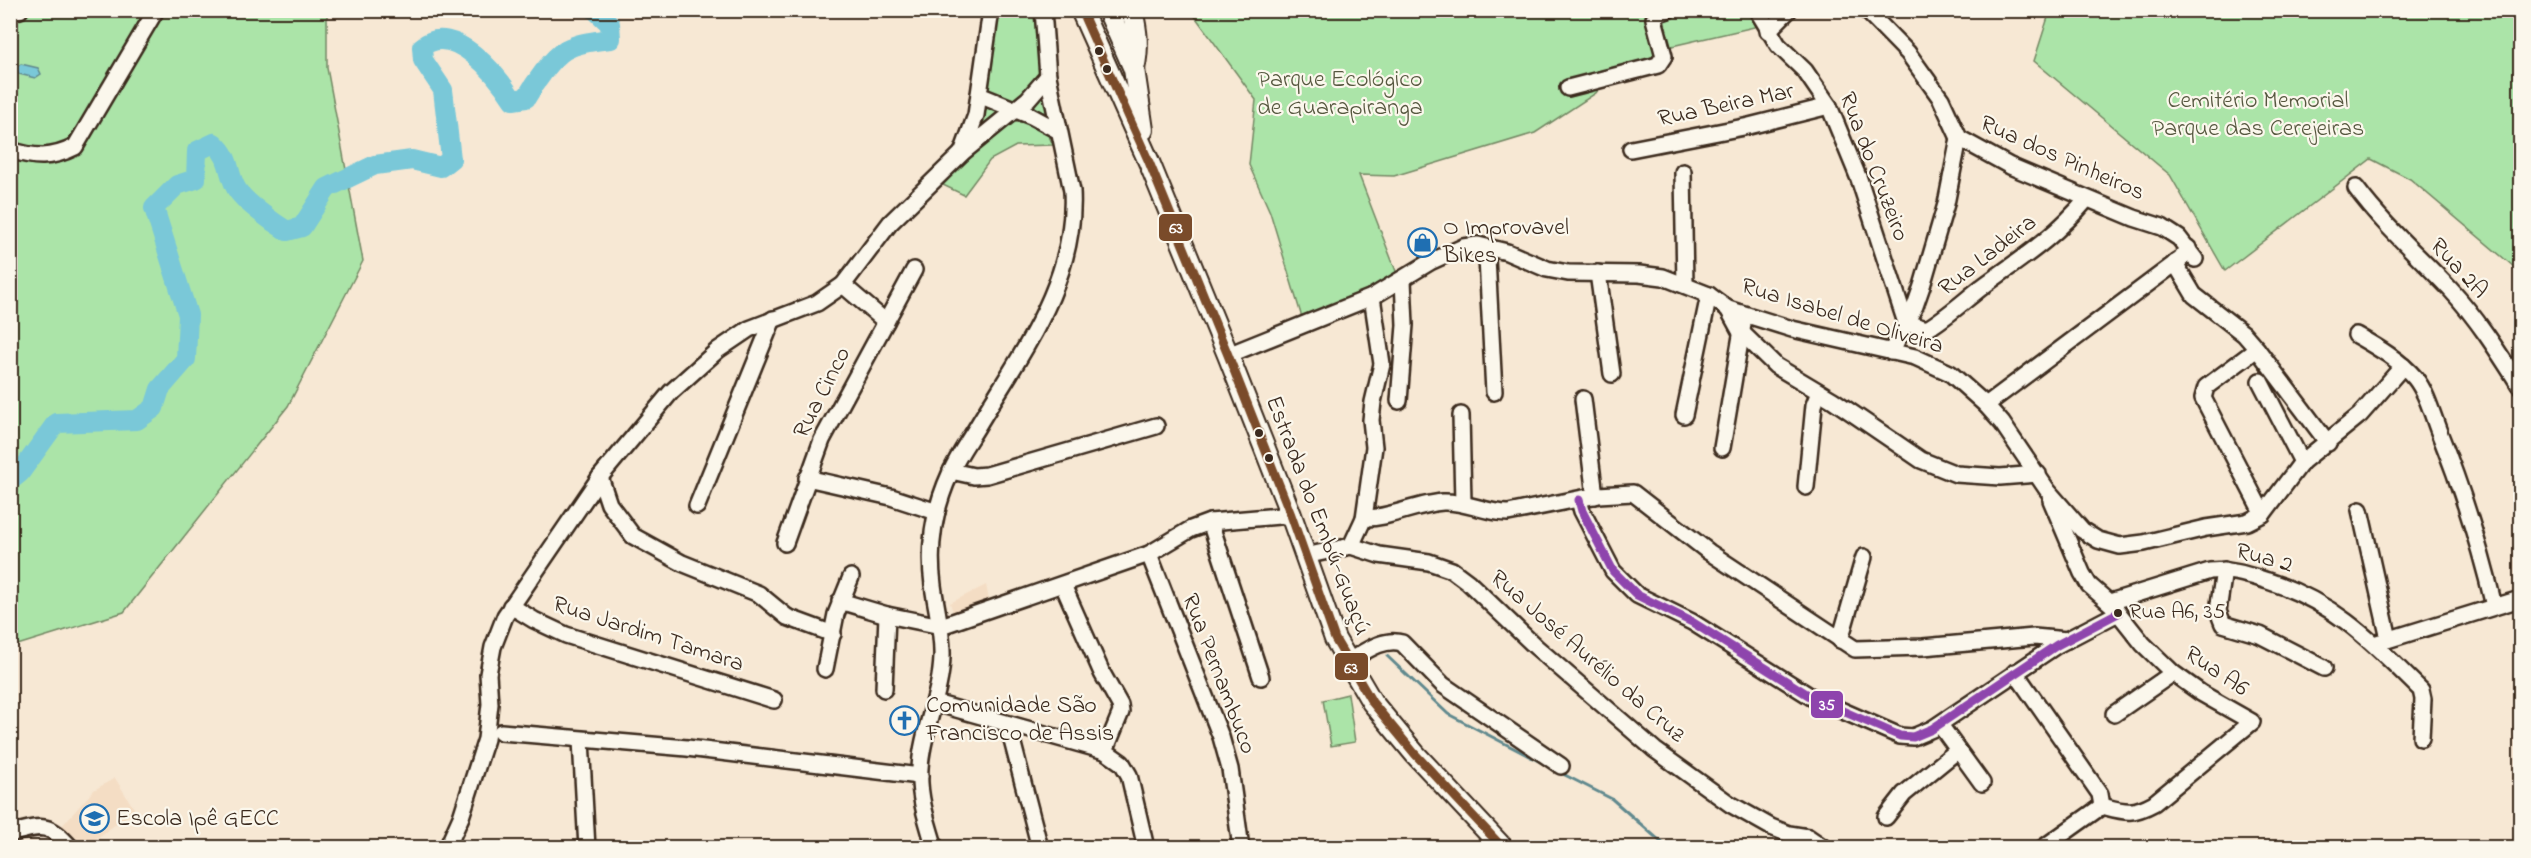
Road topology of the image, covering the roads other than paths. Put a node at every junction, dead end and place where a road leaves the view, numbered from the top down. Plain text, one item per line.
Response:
1 (20, 10) edge
2 (156, 10) edge
3 (991, 10) edge
4 (1043, 10) edge
5 (1081, 10) edge
6 (1108, 10) edge
7 (1132, 10) edge
8 (1668, 10) edge
9 (1757, 10) edge
10 (1789, 10) edge
11 (1866, 10) edge
12 (10, 13) edge
13 (1768, 32) junction
14 (1134, 69) junction
15 (1048, 76) junction
16 (1568, 88) dead end
17 (980, 95) junction
18 (1829, 106) junction
19 (1016, 110) junction
20 (1058, 130) junction
21 (1959, 138) junction
22 (1631, 149) dead end
23 (10, 150) edge
24 (962, 153) junction
25 (1149, 162) junction
26 (1683, 172) dead end
27 (2356, 188) dead end
28 (2087, 199) junction
29 (1486, 252) junction
30 (2185, 257) junction
31 (914, 270) dead end
32 (1598, 273) junction
33 (1403, 280) junction
34 (843, 285) junction
35 (1685, 285) junction
36 (1708, 295) junction
37 (1372, 297) junction
38 (1728, 309) junction
39 (1746, 315) junction
40 (773, 319) junction
41 (886, 322) junction
42 (1906, 323) junction
43 (1740, 331) junction
44 (2355, 335) dead end
45 (2257, 349) junction
46 (1891, 352) junction
47 (1228, 355) junction
48 (2403, 366) junction
49 (1611, 374) dead end
50 (2260, 381) dead end
51 (2520, 386) edge
52 (1494, 392) dead end
53 (1819, 392) junction
54 (1582, 399) dead end
55 (1399, 401) dead end
56 (1986, 405) junction
57 (1461, 415) dead end
58 (1684, 415) dead end
59 (1156, 426) dead end
60 (2328, 443) junction
61 (1722, 448) dead end
62 (2302, 462) junction
63 (951, 471) junction
64 (2038, 474) junction
65 (600, 477) junction
66 (807, 478) junction
67 (1806, 487) dead end
68 (2048, 491) junction
69 (1595, 496) junction
70 (1579, 500) junction
71 (1463, 503) junction
72 (697, 506) dead end
73 (2360, 510) dead end
74 (937, 513) junction
75 (2263, 514) junction
76 (1291, 515) junction
77 (1364, 518) junction
78 (1210, 522) junction
79 (785, 543) dead end
80 (1351, 546) junction
81 (1149, 554) junction
82 (1305, 556) junction
83 (1864, 557) dead end
84 (2224, 570) junction
85 (851, 577) dead end
86 (1063, 585) junction
87 (2520, 599) edge
88 (840, 601) junction
89 (511, 606) junction
90 (2494, 606) junction
91 (2114, 608) junction
92 (887, 615) junction
93 (941, 626) junction
94 (833, 633) junction
95 (2389, 639) junction
96 (1840, 640) junction
97 (2067, 640) junction
98 (2374, 644) junction
99 (1347, 662) junction
100 (2324, 668) dead end
101 (825, 669) dead end
102 (2015, 672) junction
103 (2173, 673) junction
104 (1261, 677) dead end
105 (884, 689) dead end
106 (774, 700) dead end
107 (935, 703) junction
108 (2114, 714) dead end
109 (1008, 725) junction
110 (1940, 725) junction
111 (501, 732) dead end
112 (2421, 738) dead end
113 (581, 740) junction
114 (1958, 750) junction
115 (1105, 751) junction
116 (1561, 766) dead end
117 (920, 776) junction
118 (1982, 783) dead end
119 (2102, 806) junction
120 (1886, 817) dead end
121 (10, 834) edge
122 (1498, 846) edge
123 (71, 848) edge
124 (447, 848) edge
125 (587, 848) edge
126 (935, 848) edge
127 (1040, 848) edge
128 (1146, 848) edge
129 (1241, 848) edge
130 (1824, 848) edge
131 (2043, 848) edge

1 - 12 street
2 - 23 street
3 - 17 street
4 - 15 street
5 - 25 main road, Estrada do Embú-Guaçú
6 - 14 main road, Estrada do Embú-Guaçú
7 - 14 main road
8 - 16 street
9 - 13 street, Rua do Cruzeiro
10 - 13 street
11 - 21 street, Rua dos Pinheiros
13 - 18 street, Rua do Cruzeiro
14 - 25 main road, Estrada do Embú-Guaçú
15 - 19 street
15 - 20 street
17 - 19 street
17 - 24 street
18 - 22 street, Rua Beira Mar
18 - 42 street, Rua do Cruzeiro
19 - 20 street
19 - 24 street
20 - 63 street
21 - 28 street, Rua dos Pinheiros
21 - 42 street
24 - 34 street
25 - 47 main road, Estrada do Embú-Guaçú
26 - 35 street
27 - 51 street, Rua 2A
28 - 30 street, Rua dos Pinheiros
28 - 42 street, Rua Ladeira
29 - 32 street, Rua Isabel de Oliveira
29 - 33 street
29 - 52 street
30 - 45 street, Rua dos Pinheiros
30 - 56 street
31 - 41 street, Rua Cinco
32 - 35 street, Rua Isabel de Oliveira
32 - 49 street
33 - 37 street
33 - 55 street
34 - 40 street
34 - 41 street
35 - 36 street, Rua Isabel de Oliveira
36 - 38 street, Rua Isabel de Oliveira
36 - 58 street
37 - 47 street
37 - 77 street
38 - 39 street, Rua Isabel de Oliveira
38 - 43 street
39 - 43 street
39 - 46 street, Rua Isabel de Oliveira
40 - 65 street
40 - 72 street
41 - 66 street, Rua Cinco
42 - 46 street
43 - 53 street
43 - 61 street
44 - 48 street
45 - 60 street, Rua dos Pinheiros
45 - 75 street
46 - 56 street, Rua Isabel de Oliveira
47 - 76 main road, Estrada do Embú-Guaçú
48 - 60 street
48 - 90 street
50 - 62 street
53 - 64 street
53 - 67 street
54 - 69 street
56 - 64 street, Rua Isabel de Oliveira
57 - 71 street
59 - 63 street
60 - 62 street
62 - 75 street
63 - 74 street
64 - 68 street, Rua Isabel de Oliveira
65 - 89 street
65 - 94 street
66 - 74 street
66 - 79 street, Rua Cinco
68 - 75 street, Rua Isabel de Oliveira
68 - 91 street
69 - 70 street
69 - 96 street
70 - 71 street
70 - 110 street, Rua 2
71 - 77 street
73 - 95 street
74 - 93 street
76 - 78 street
76 - 82 main road, Estrada do Embú-Guaçú
77 - 80 street
78 - 81 street
78 - 104 street
80 - 82 street, Rua José Aurélio da Cruz
80 - 130 street, Rua José Aurélio da Cruz
81 - 86 street
81 - 129 street, Rua Pernambuco
82 - 99 main road, Estrada do Embú-Guaçú
83 - 96 street
84 - 91 street, Rua 2
84 - 98 street, Rua 2
84 - 100 street
85 - 88 street
86 - 93 street
86 - 115 street
87 - 90 street
88 - 92 street
88 - 94 street
89 - 106 street, Rua Jardim Tamara
89 - 124 street
90 - 95 street
91 - 97 street, Rua 2
91 - 103 street, Rua A6
92 - 93 street
92 - 105 street
93 - 107 street
94 - 101 street
95 - 98 street
96 - 97 street
97 - 102 street, Rua 2
98 - 112 street, Rua 2
99 - 116 street
99 - 122 main road, Estrada do Embú-Guaçú
102 - 110 street, Rua 2
102 - 119 street
103 - 108 street
103 - 119 street, Rua A6
107 - 109 street
107 - 117 street
109 - 115 street
109 - 127 street
110 - 114 street
111 - 113 street
113 - 117 street
113 - 125 street
114 - 118 street
114 - 120 street
115 - 128 street
117 - 126 street
119 - 131 street
121 - 123 street

